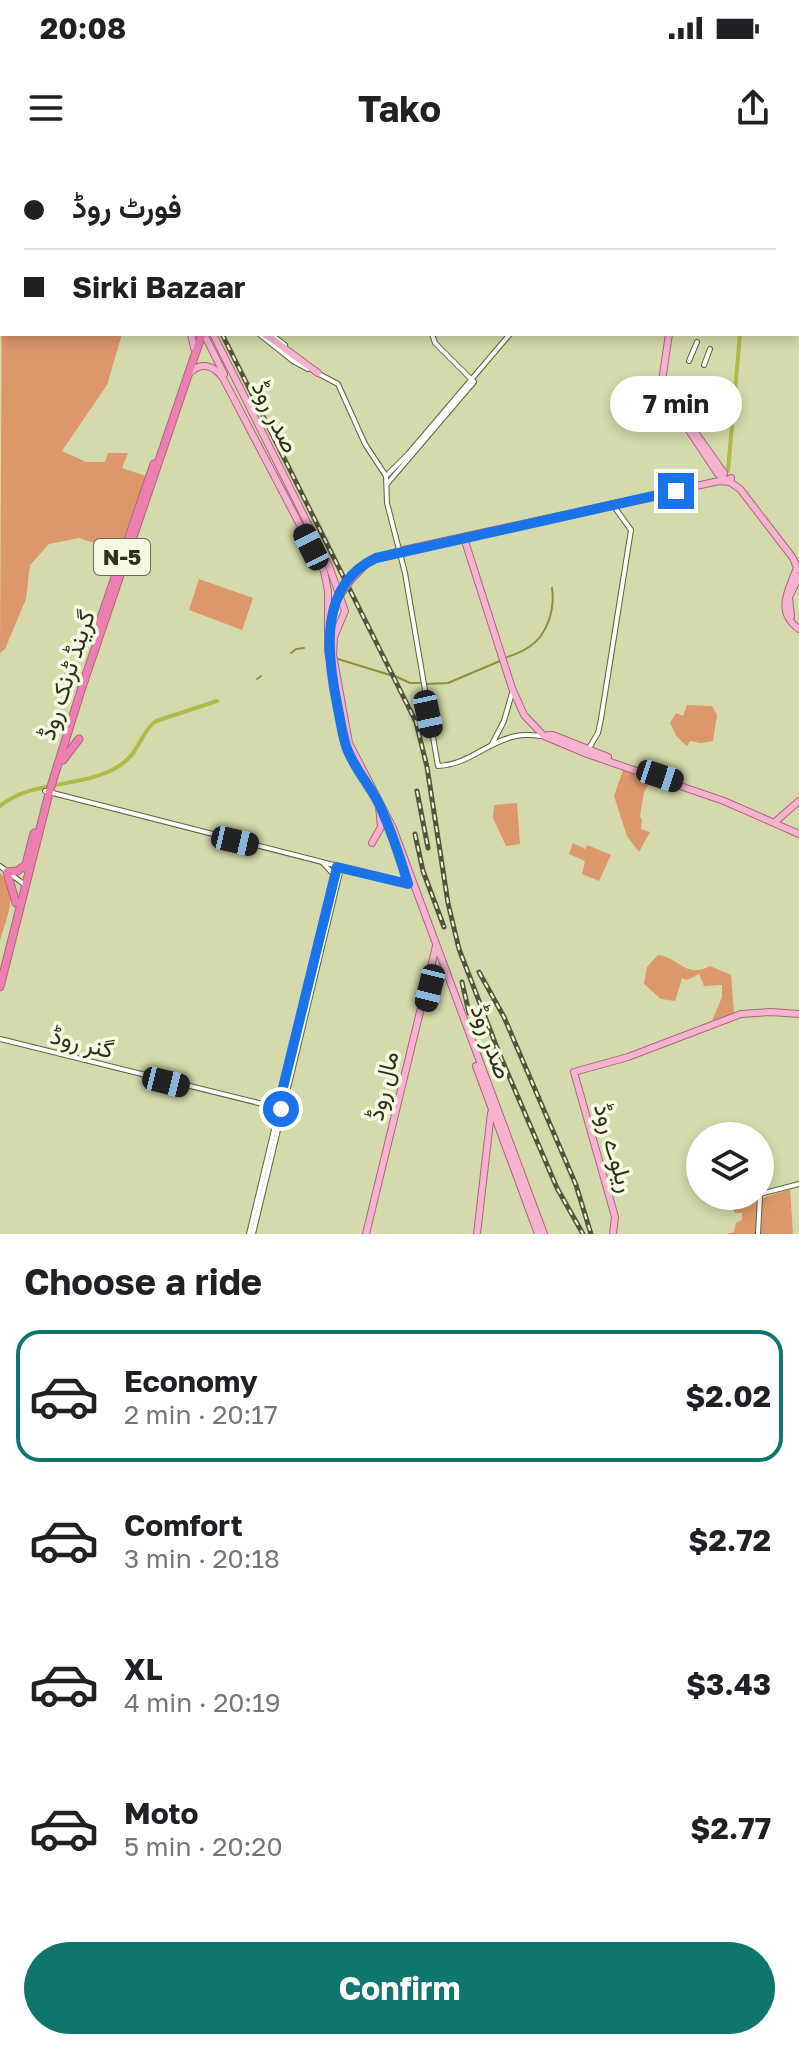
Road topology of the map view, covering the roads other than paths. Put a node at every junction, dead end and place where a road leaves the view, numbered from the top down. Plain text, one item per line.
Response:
1 (191, 336) edge
2 (203, 336) edge
3 (204, 336) edge
4 (206, 336) edge
5 (206, 336) edge
6 (206, 336) edge
7 (264, 336) edge
8 (265, 336) edge
9 (273, 336) edge
10 (433, 336) edge
11 (508, 336) edge
12 (671, 336) edge
13 (697, 342) dead end
14 (194, 348) junction
15 (710, 349) dead end
16 (689, 361) dead end
17 (704, 365) dead end
18 (318, 373) junction
19 (189, 374) junction
20 (472, 381) junction
21 (257, 422) junction
22 (430, 430) junction
23 (161, 450) junction
24 (386, 476) junction
25 (730, 480) junction
26 (387, 484) junction
27 (749, 497) junction
28 (613, 505) junction
29 (464, 538) junction
30 (399, 551) junction
31 (799, 560) edge
32 (323, 570) junction
33 (799, 577) edge
34 (787, 597) junction
35 (799, 627) edge
36 (331, 644) junction
37 (512, 692) junction
38 (544, 736) junction
39 (79, 739) dead end
40 (491, 746) junction
41 (588, 752) junction
42 (50, 785) junction
43 (799, 803) edge
44 (379, 806) junction
45 (776, 823) junction
46 (799, 834) edge
47 (372, 843) dead end
48 (322, 862) junction
49 (26, 865) junction
50 (339, 867) junction
51 (350, 870) junction
52 (4, 871) edge
53 (336, 878) junction
54 (408, 884) junction
55 (23, 886) junction
56 (16, 903) junction
57 (437, 952) junction
58 (0, 967) edge
59 (0, 987) edge
60 (799, 1014) edge
61 (0, 1040) edge
62 (491, 1105) junction
63 (280, 1109) junction
64 (799, 1184) edge
65 (774, 1191) edge
66 (759, 1210) edge
67 (251, 1234) edge
68 (368, 1234) edge
69 (476, 1234) edge
70 (541, 1234) edge
71 (613, 1234) edge
72 (758, 1234) edge

1 - 14 main road
2 - 14 highway, گرینڈ ٹرنک روڈ / N-5
3 - 19 highway, گرینڈ ٹرنک روڈ / N-5
4 - 21 main road
5 - 21 main road, صدر روڈ
6 - 32 main road
7 - 18 street
8 - 18 main road
9 - 18 street
10 - 20 street
11 - 20 street
12 - 25 main road
13 - 16 street
14 - 23 highway, گرینڈ ٹرنک روڈ / N-5
15 - 17 street
18 - 24 street
19 - 23 highway, گرینڈ ٹرنک روڈ / N-5
19 - 32 main road, صدر روڈ
20 - 22 street
21 - 36 main road, صدر روڈ
22 - 24 street
22 - 26 street
23 - 42 highway, گرینڈ ٹرنک روڈ / N-5
24 - 26 street
25 - 27 main road
25 - 28 main road
26 - 30 street
27 - 31 main road
27 - 34 main road
28 - 29 main road
28 - 41 street
29 - 30 main road
29 - 37 main road
30 - 36 main road, bridge
30 - 40 street
32 - 36 main road, صدر روڈ
33 - 34 main road
34 - 35 main road
36 - 44 main road, صدر روڈ
36 - 57 main road, صدر روڈ
37 - 38 main road
37 - 40 street
38 - 40 street
38 - 41 main road
39 - 42 highway
41 - 45 main road
42 - 48 street
42 - 49 highway, گرینڈ ٹرنک روڈ / N-5
42 - 55 highway, گرینڈ ٹرنک روڈ / N-5
43 - 45 main road
44 - 47 main road
44 - 54 main road, صدر روڈ
45 - 46 main road
48 - 50 street
48 - 53 street
49 - 52 highway
49 - 55 highway, گرینڈ ٹرنک روڈ / N-5
50 - 51 street
50 - 53 street
51 - 53 street
51 - 54 street
52 - 55 street
52 - 56 highway
53 - 63 street
54 - 57 main road, صدر روڈ
55 - 56 highway, گرینڈ ٹرنک روڈ / N-5
55 - 59 highway, گرینڈ ٹرنک روڈ / N-5
56 - 58 highway, گرینڈ ٹرنک روڈ / N-5
57 - 62 main road, صدر روڈ
57 - 68 main road, مال روڈ
60 - 71 main road, ریلوے روڈ
61 - 63 street, گنر روڈ
62 - 69 main road
62 - 70 main road, صدر روڈ
63 - 67 street
64 - 65 street
66 - 72 street

